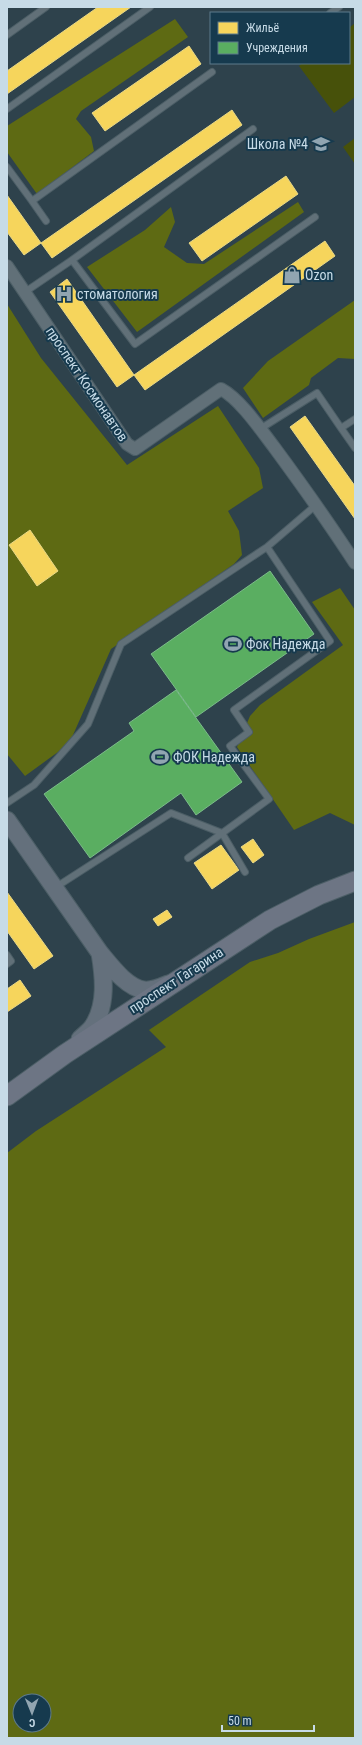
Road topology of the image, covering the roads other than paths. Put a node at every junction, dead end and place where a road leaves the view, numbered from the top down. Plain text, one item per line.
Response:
1 (46, 7) edge
2 (150, 7) edge
3 (7, 35) edge
4 (212, 72) dead end
5 (7, 109) edge
6 (253, 129) dead end
7 (7, 167) edge
8 (32, 200) junction
9 (315, 217) dead end
10 (46, 221) dead end
11 (72, 260) junction
12 (7, 266) edge
13 (24, 292) junction
14 (355, 419) edge
15 (341, 428) junction
16 (260, 429) junction
17 (355, 448) edge
18 (316, 505) junction
19 (267, 547) junction
20 (355, 562) edge
21 (7, 803) edge
22 (7, 820) edge
23 (222, 833) junction
24 (188, 858) dead end
25 (245, 872) dead end
26 (355, 881) edge
27 (55, 887) junction
28 (100, 953) junction
29 (7, 955) edge
30 (7, 964) edge
31 (171, 984) junction
32 (65, 1054) junction
33 (7, 1096) edge

1 - 3 lane
2 - 5 lane
4 - 8 lane
6 - 11 lane
7 - 8 lane
8 - 10 lane
9 - 11 lane
11 - 13 lane
12 - 13 street, проспект Космонавтов
13 - 16 street, проспект Космонавтов
14 - 15 lane
15 - 16 lane
15 - 17 lane
16 - 18 street, проспект Космонавтов
18 - 19 lane
18 - 20 street, проспект Космонавтов
19 - 21 lane
19 - 23 lane
22 - 27 main road
23 - 24 lane
23 - 25 lane
23 - 27 lane
26 - 31 main road, проспект Гагарина
27 - 28 main road
28 - 31 main road
28 - 32 main road
29 - 30 lane
31 - 32 main road, проспект Гагарина
32 - 33 main road, проспект Гагарина

